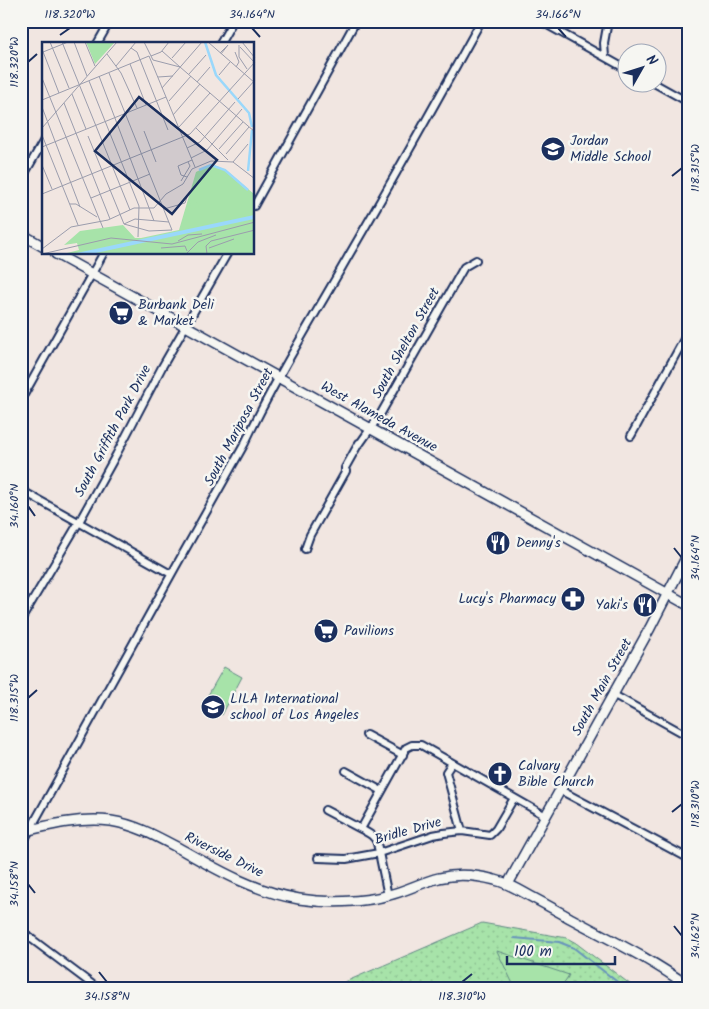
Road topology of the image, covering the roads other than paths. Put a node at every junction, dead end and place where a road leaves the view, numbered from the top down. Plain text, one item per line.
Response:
1 (110, 21) edge
2 (233, 21) edge
3 (356, 21) edge
4 (481, 21) edge
5 (540, 21) edge
6 (608, 21) edge
7 (98, 42) edge
8 (221, 42) edge
9 (604, 57) junction
10 (616, 64) edge
11 (666, 90) edge
12 (688, 102) edge
13 (42, 143) edge
14 (21, 180) edge
15 (255, 204) edge
16 (21, 234) edge
17 (42, 246) edge
18 (58, 255) edge
19 (102, 255) edge
20 (226, 255) edge
21 (476, 260) dead end
22 (91, 274) junction
23 (186, 326) junction
24 (688, 332) edge
25 (279, 378) junction
26 (21, 400) edge
27 (371, 429) junction
28 (631, 436) dead end
29 (21, 490) edge
30 (79, 522) junction
31 (305, 550) dead end
32 (688, 554) edge
33 (171, 574) junction
34 (667, 594) junction
35 (688, 605) edge
36 (21, 620) edge
37 (614, 695) junction
38 (366, 735) dead end
39 (688, 736) edge
40 (403, 755) junction
41 (452, 763) junction
42 (346, 771) dead end
43 (560, 790) junction
44 (382, 791) junction
45 (514, 798) junction
46 (326, 810) dead end
47 (546, 816) junction
48 (361, 829) junction
49 (31, 830) junction
50 (21, 832) edge
51 (462, 832) junction
52 (21, 846) edge
53 (379, 853) junction
54 (318, 858) dead end
55 (688, 858) edge
56 (508, 884) junction
57 (388, 896) junction
58 (21, 931) edge
59 (688, 986) edge
60 (97, 988) edge

1 - 7 street
2 - 8 street
3 - 15 street
4 - 25 street, South Mariposa Street
5 - 9 street
6 - 9 street
9 - 10 street
11 - 12 street
13 - 14 street
16 - 17 main road
18 - 22 main road, West Alameda Avenue
19 - 22 street
20 - 23 street, South Griffith Park Drive
21 - 27 street, South Shelton Street
22 - 23 main road, West Alameda Avenue
22 - 26 street
23 - 25 main road, West Alameda Avenue
23 - 30 street, South Griffith Park Drive
24 - 28 street
25 - 27 main road, West Alameda Avenue
25 - 33 street, South Mariposa Street
27 - 31 street, South Shelton Street
27 - 34 main road, West Alameda Avenue
29 - 30 street
30 - 33 street
30 - 36 street, South Griffith Park Drive
32 - 34 main road, South Main Street
33 - 49 street, South Mariposa Street
34 - 35 main road, West Alameda Avenue
34 - 37 main road, South Main Street
37 - 39 street
37 - 43 main road, South Main Street
38 - 40 street
40 - 41 street
40 - 44 street
41 - 45 street
41 - 51 street
42 - 44 street
43 - 47 main road, South Main Street
43 - 55 street
44 - 48 street
45 - 47 street
45 - 51 street, Bridle Drive
46 - 48 street
47 - 56 main road, South Main Street
48 - 53 street
49 - 50 main road, Riverside Drive
49 - 52 street, South Mariposa Street
49 - 57 main road, Riverside Drive
51 - 53 street, Bridle Drive
53 - 54 street, Bridle Drive
53 - 57 street
56 - 57 main road, Riverside Drive
56 - 59 main road, Riverside Drive
58 - 60 street

